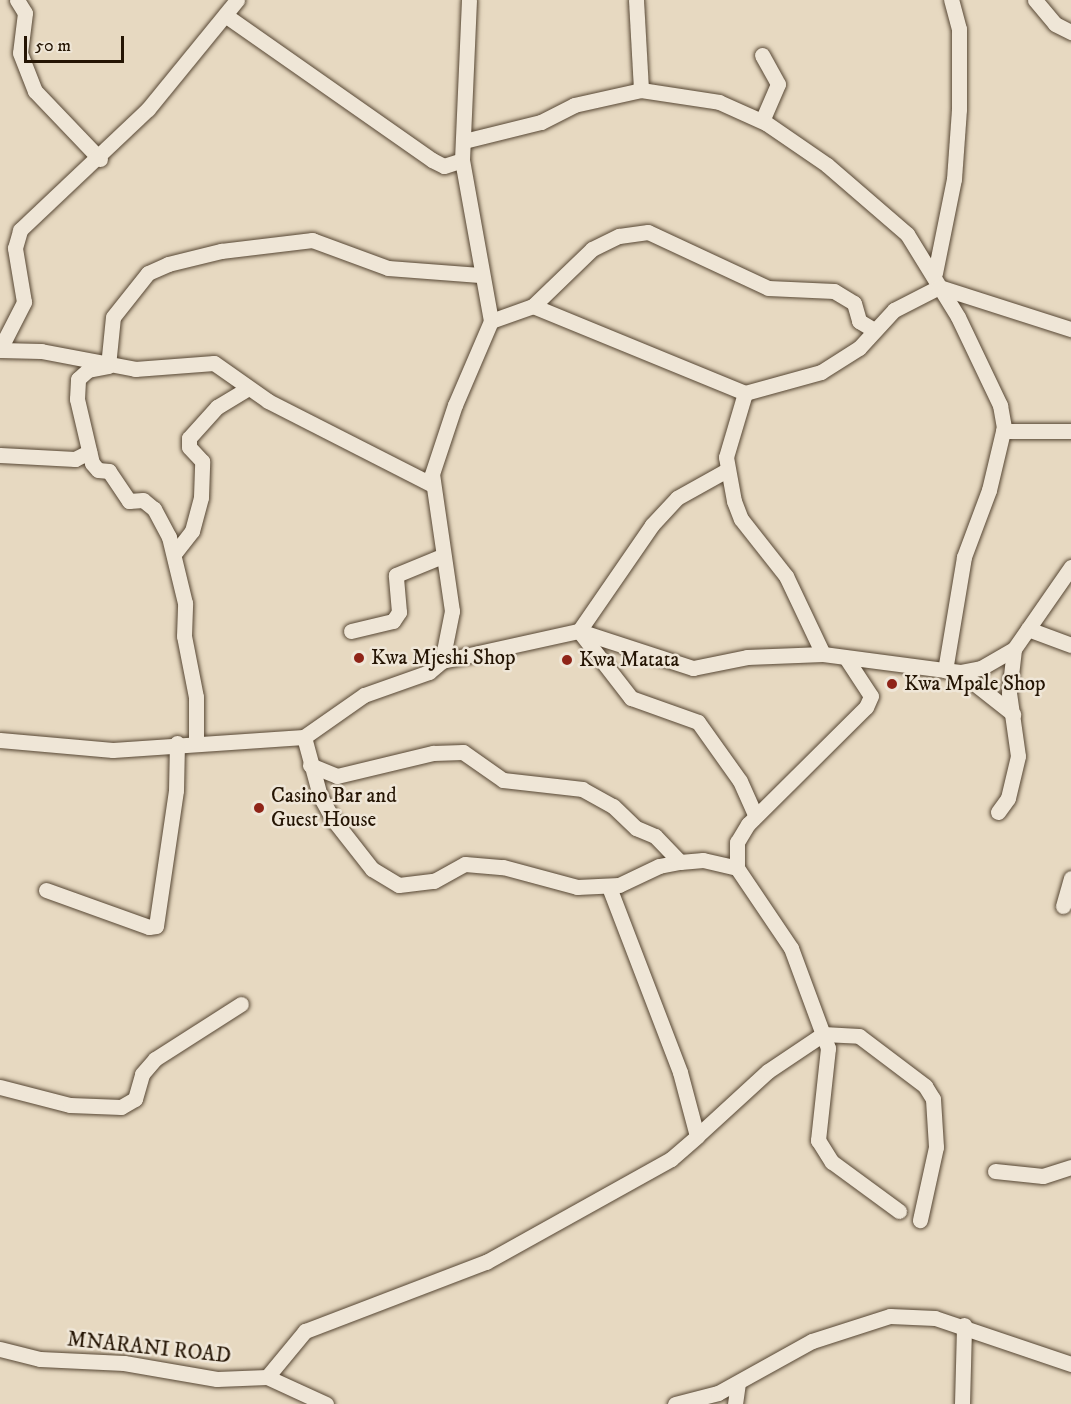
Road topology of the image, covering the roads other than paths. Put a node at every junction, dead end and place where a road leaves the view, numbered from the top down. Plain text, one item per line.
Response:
1 (17, 0) edge
2 (237, 0) edge
3 (469, 0) edge
4 (636, 0) edge
5 (951, 0) edge
6 (1035, 0) edge
7 (225, 15) junction
8 (1071, 32) edge
9 (762, 55) dead end
10 (641, 90) junction
11 (762, 121) junction
12 (464, 141) junction
13 (100, 159) junction
14 (462, 160) junction
15 (480, 275) junction
16 (937, 280) junction
17 (533, 306) junction
18 (491, 321) junction
19 (1071, 329) edge
20 (874, 330) junction
21 (0, 350) edge
22 (108, 366) junction
23 (249, 388) junction
24 (745, 393) junction
25 (1003, 431) junction
26 (1071, 431) edge
27 (89, 452) junction
28 (0, 455) edge
29 (727, 470) junction
30 (431, 484) junction
31 (174, 554) junction
32 (442, 556) junction
33 (1071, 567) edge
34 (1028, 629) junction
35 (579, 631) junction
36 (351, 632) dead end
37 (1071, 645) edge
38 (1014, 649) junction
39 (823, 654) junction
40 (846, 657) junction
41 (442, 661) junction
42 (879, 664) junction
43 (953, 671) junction
44 (872, 696) junction
45 (1013, 714) junction
46 (304, 737) junction
47 (0, 740) edge
48 (196, 741) junction
49 (177, 743) junction
50 (310, 765) junction
51 (998, 812) dead end
52 (755, 815) junction
53 (680, 862) junction
54 (737, 868) junction
55 (1071, 878) edge
56 (609, 887) junction
57 (46, 890) dead end
58 (1062, 906) dead end
59 (242, 1004) dead end
60 (823, 1034) junction
61 (0, 1087) edge
62 (697, 1136) junction
63 (1071, 1167) edge
64 (995, 1171) dead end
65 (899, 1211) dead end
66 (920, 1221) dead end
67 (964, 1325) junction
68 (0, 1349) edge
69 (1071, 1364) edge
70 (267, 1377) junction
71 (738, 1383) junction
72 (326, 1404) edge
73 (675, 1404) edge
74 (735, 1404) edge
75 (963, 1404) edge

1 - 13 street
2 - 7 street
3 - 12 street
4 - 10 street
5 - 16 street
6 - 8 street
7 - 13 street
7 - 14 street
9 - 11 street
10 - 11 street
10 - 12 street
11 - 16 street
12 - 14 street
13 - 21 street
14 - 15 street
15 - 18 street
15 - 22 street
16 - 19 street
16 - 20 street
16 - 25 street
17 - 18 street
17 - 20 street
17 - 24 street
18 - 30 street
20 - 24 street
21 - 22 street
22 - 23 street
22 - 27 street
23 - 30 street
23 - 31 street
24 - 29 street
25 - 26 street
25 - 43 street
27 - 28 street
27 - 31 street
29 - 35 street
29 - 39 street
30 - 32 street
31 - 48 street
32 - 36 street
32 - 41 street
33 - 34 street
34 - 37 street
34 - 38 street
35 - 39 street
35 - 41 street
35 - 52 street
38 - 43 street
38 - 45 street
39 - 40 street
40 - 42 street
40 - 44 street
41 - 46 street
42 - 43 street
42 - 44 street
43 - 45 street
44 - 52 street
45 - 51 street
46 - 48 street
46 - 50 street
47 - 49 street
48 - 49 street
49 - 57 street
50 - 53 street
50 - 56 street
52 - 54 street
53 - 54 street
53 - 56 street
54 - 60 street
55 - 58 street
56 - 62 street
59 - 61 street
60 - 62 street
60 - 65 street
60 - 66 street
62 - 70 street
63 - 64 street
67 - 69 street
67 - 71 street
67 - 75 street
68 - 70 street, MNARANI ROAD
70 - 72 street, MNARANI ROAD
71 - 73 street
71 - 74 street

